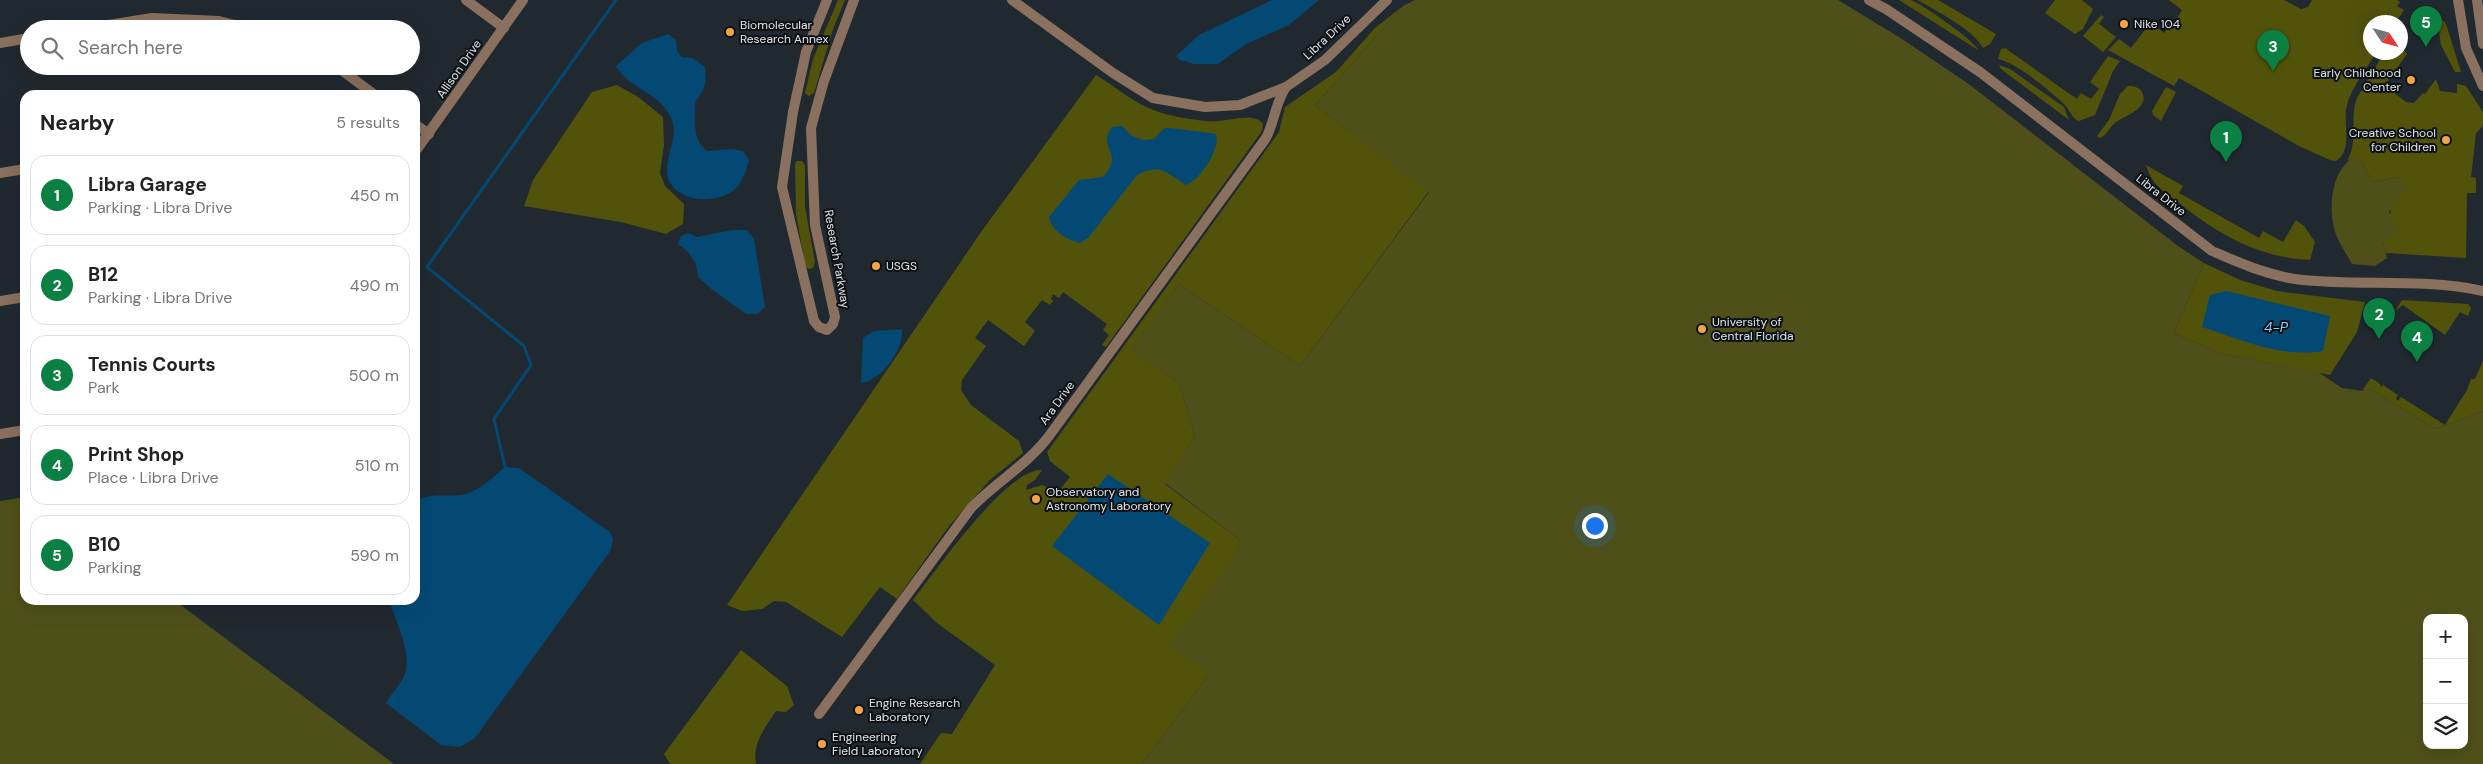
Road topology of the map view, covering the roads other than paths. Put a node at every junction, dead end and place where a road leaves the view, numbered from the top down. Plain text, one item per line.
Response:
1 (466, 0) edge
2 (523, 0) edge
3 (827, 0) edge
4 (854, 0) edge
5 (1012, 0) edge
6 (1387, 0) edge
7 (1869, 0) edge
8 (2458, 0) edge
9 (2477, 0) edge
10 (140, 20) edge
11 (186, 20) edge
12 (504, 28) junction
13 (20, 40) edge
14 (0, 43) edge
15 (2483, 44) edge
16 (348, 75) edge
17 (2483, 86) edge
18 (1286, 87) junction
19 (368, 90) edge
20 (420, 128) edge
21 (428, 134) junction
22 (420, 145) edge
23 (20, 169) edge
24 (0, 173) edge
25 (2483, 290) edge
26 (20, 298) edge
27 (0, 301) edge
28 (20, 431) edge
29 (0, 434) edge
30 (819, 714) dead end

1 - 12 street
2 - 12 street, Allison Drive
3 - 4 street, Research Parkway
5 - 18 street, Libra Drive
6 - 18 street, Libra Drive
7 - 25 street, Libra Drive
8 - 17 street
9 - 15 street
10 - 11 street
12 - 21 street, Allison Drive
13 - 14 street
16 - 19 street
18 - 30 street, Ara Drive
20 - 21 street
21 - 22 street, Allison Drive
23 - 24 street
26 - 27 street
28 - 29 street

